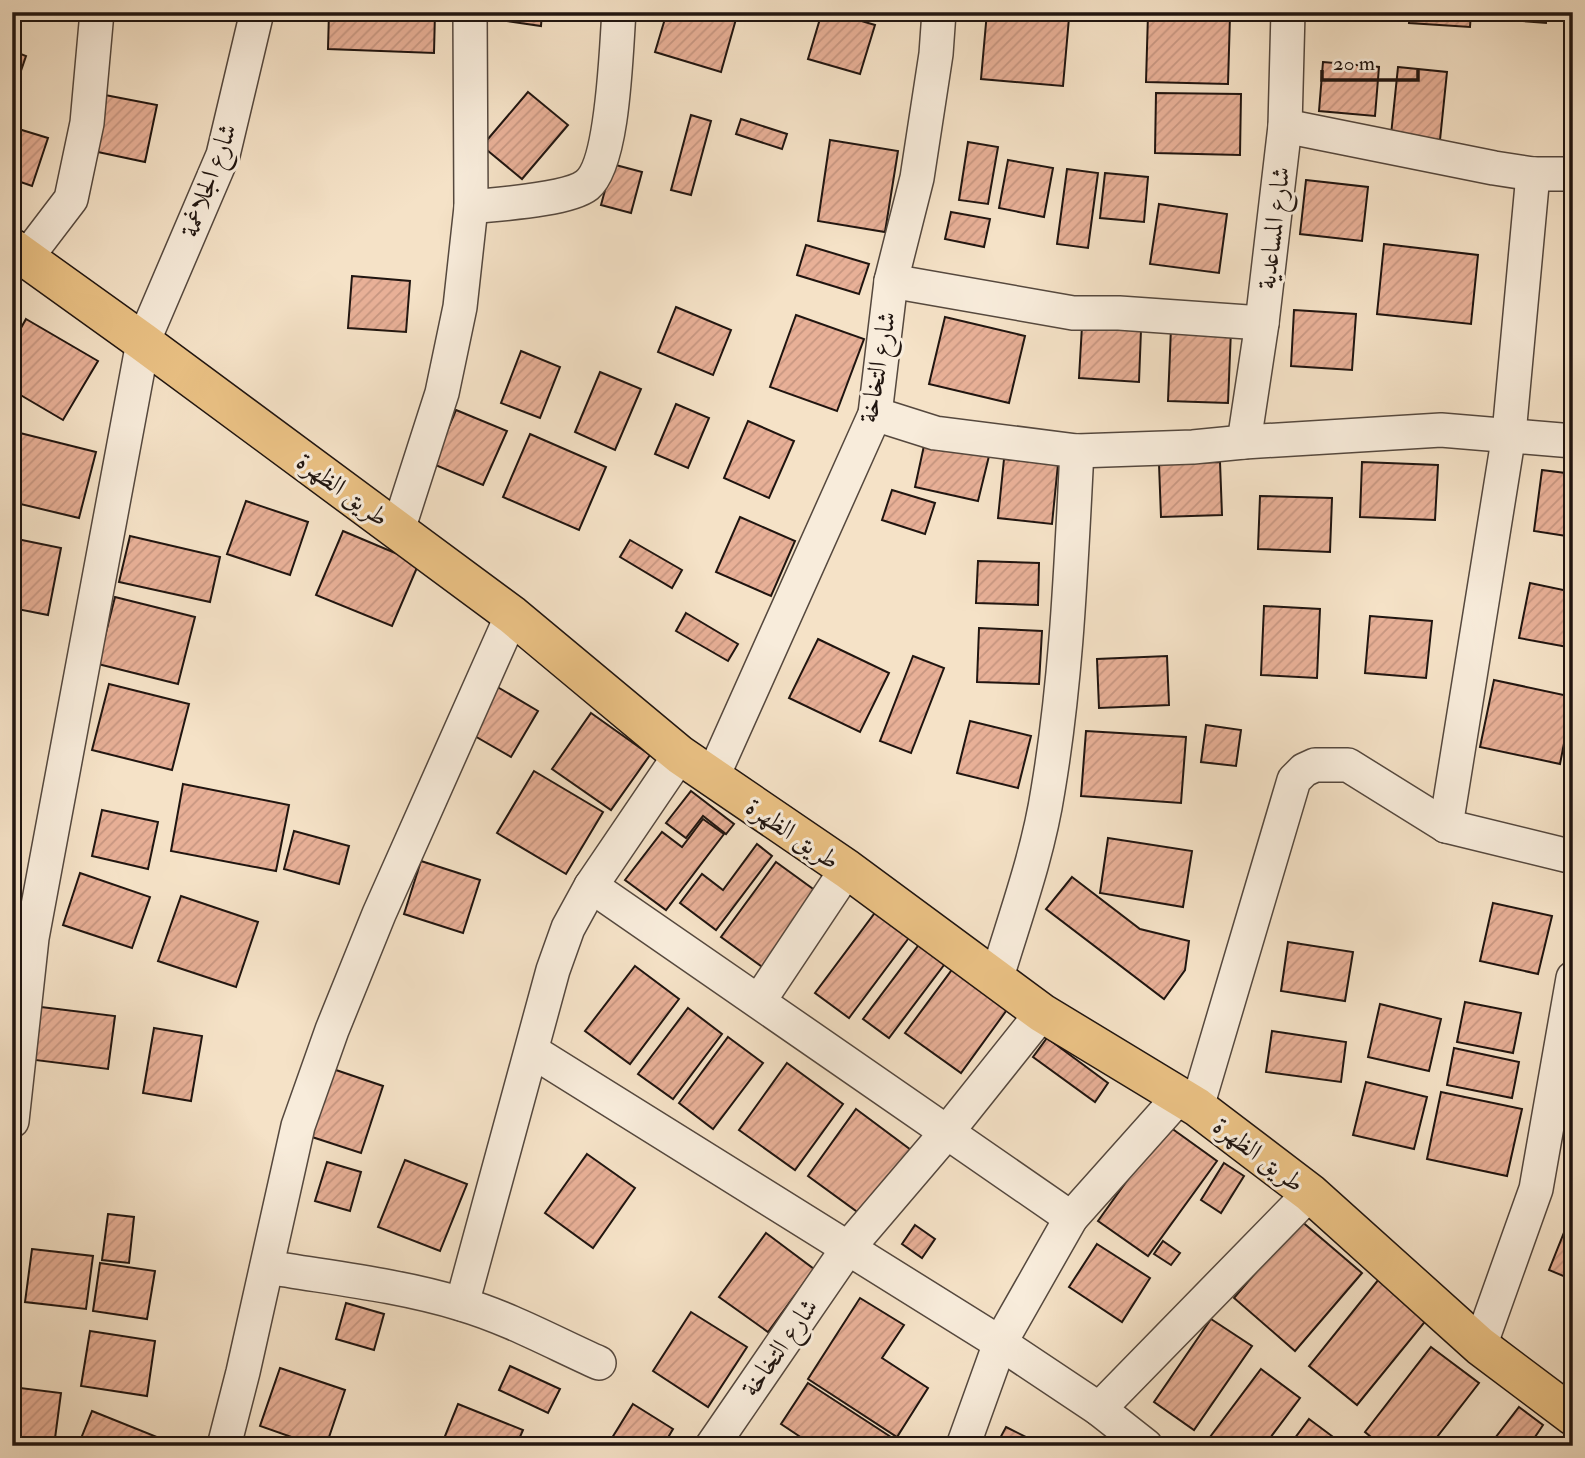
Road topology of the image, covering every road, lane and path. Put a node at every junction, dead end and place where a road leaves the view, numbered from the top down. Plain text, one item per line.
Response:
1 (97, 12) edge
2 (257, 12) edge
3 (470, 12) edge
4 (619, 12) edge
5 (939, 12) edge
6 (1288, 12) edge
7 (1285, 126) junction
8 (1533, 174) junction
9 (1573, 174) edge
10 (471, 207) junction
11 (17, 261) edge
12 (891, 281) junction
13 (1262, 323) junction
14 (143, 342) junction
15 (875, 414) junction
16 (1509, 434) junction
17 (1573, 440) edge
18 (1244, 442) junction
19 (1077, 450) junction
20 (398, 530) junction
21 (512, 615) junction
22 (680, 755) junction
23 (712, 778) junction
24 (1446, 827) junction
25 (1573, 857) edge
26 (847, 869) junction
27 (591, 886) junction
28 (1573, 978) edge
29 (996, 980) junction
30 (759, 1001) junction
31 (1042, 1013) junction
32 (531, 1051) junction
33 (1564, 1078) edge
34 (1188, 1102) junction
35 (12, 1121) edge
36 (947, 1132) junction
37 (1310, 1193) junction
38 (1071, 1218) junction
39 (848, 1248) junction
40 (267, 1266) junction
41 (463, 1304) junction
42 (1000, 1342) junction
43 (1480, 1346) junction
44 (598, 1363) dead end
45 (1098, 1409) junction
46 (1573, 1416) edge
47 (224, 1446) edge
48 (712, 1446) edge
49 (963, 1446) edge
50 (1146, 1446) edge

1 - 11 street
2 - 14 street, شارع الجلاغمة
3 - 10 street
4 - 10 street
5 - 12 street, شارع التخاخة
6 - 7 street, شارع المساعدية
7 - 8 street
7 - 13 street, شارع المساعدية
8 - 9 street
8 - 16 street
10 - 20 street
11 - 14 main road, طريق الظهرة
12 - 13 street
12 - 15 street, شارع التخاخة
13 - 18 street, شارع المساعدية
14 - 20 main road, طريق الظهرة
14 - 35 street, شارع الجلاغمة
15 - 19 street
15 - 23 street, شارع التخاخة
16 - 17 street
16 - 18 street
16 - 24 street
18 - 19 street
19 - 29 street
20 - 21 main road, طريق الظهرة
21 - 22 main road, طريق الظهرة
21 - 40 street
22 - 23 main road, طريق الظهرة
22 - 27 street
23 - 26 main road, طريق الظهرة
24 - 25 street
24 - 34 street
26 - 29 main road, طريق الظهرة
26 - 30 street
27 - 30 street
27 - 32 street
28 - 33 street
29 - 31 main road, طريق الظهرة
30 - 36 street
31 - 34 main road, طريق الظهرة
31 - 36 street, شارع التخاخة
32 - 39 street
32 - 41 street
33 - 43 street
34 - 37 main road, طريق الظهرة
34 - 38 street
36 - 38 street
36 - 39 street, شارع التخاخة
37 - 43 main road, طريق الظهرة
37 - 45 street
38 - 42 street
39 - 42 street
39 - 48 street, شارع التخاخة
40 - 41 street
40 - 47 street
41 - 44 street
42 - 45 street
42 - 49 street
43 - 46 main road, طريق الظهرة
45 - 50 street

